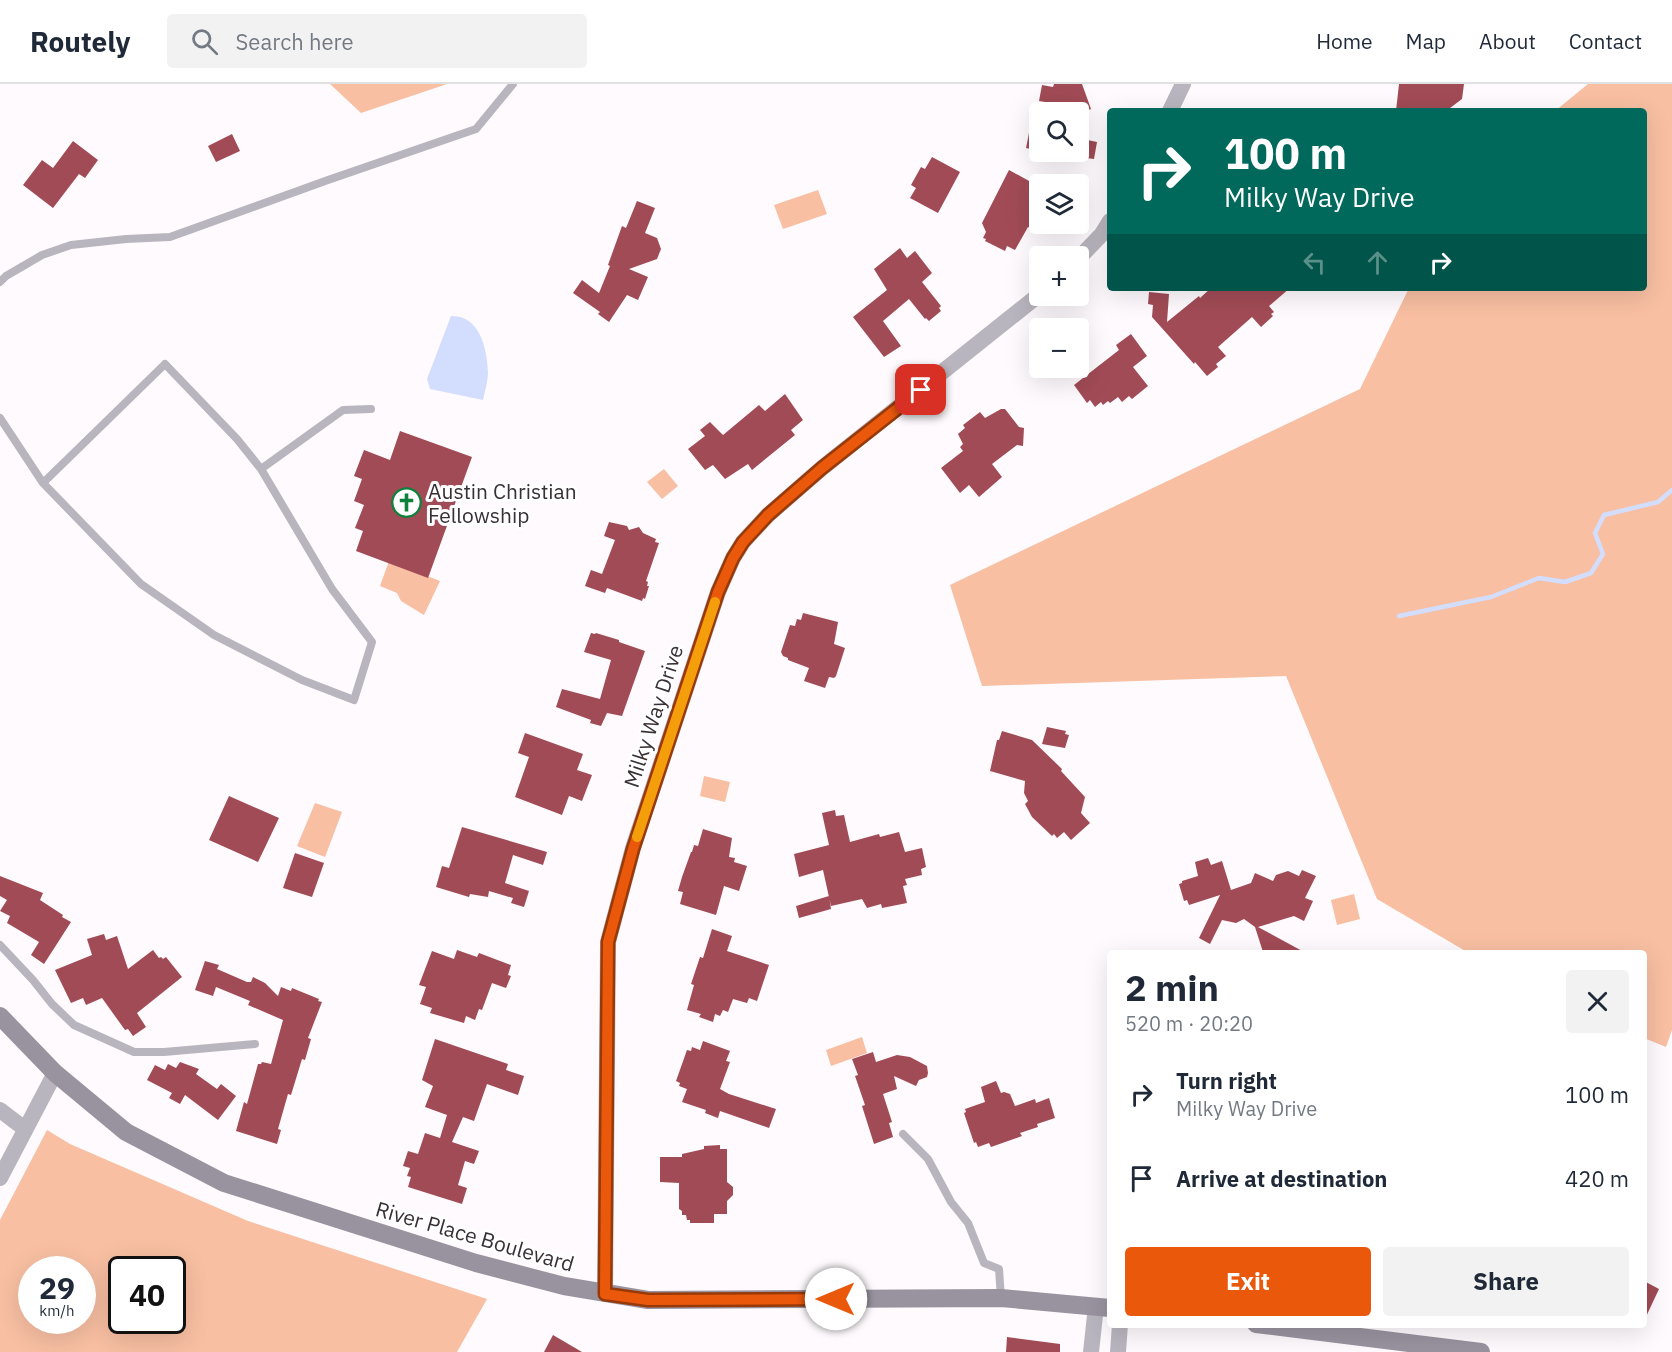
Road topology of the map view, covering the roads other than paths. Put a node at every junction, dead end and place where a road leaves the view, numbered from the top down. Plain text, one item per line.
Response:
1 (513, 84) edge
2 (1183, 84) edge
3 (1171, 108) edge
4 (1107, 226) edge
5 (1089, 248) edge
6 (0, 282) edge
7 (1029, 303) edge
8 (371, 409) dead end
9 (0, 418) edge
10 (261, 470) junction
11 (43, 483) junction
12 (0, 945) edge
13 (0, 1016) edge
14 (255, 1044) dead end
15 (55, 1073) junction
16 (0, 1110) edge
17 (25, 1129) junction
18 (903, 1134) dead end
19 (0, 1178) edge
20 (605, 1294) junction
21 (1001, 1298) junction
22 (1103, 1307) edge
23 (1120, 1328) edge
24 (1288, 1328) edge
25 (1091, 1352) edge
26 (1118, 1352) edge
27 (1481, 1352) edge

1 - 6 lane
2 - 3 street
4 - 5 street
7 - 20 street, Milky Way Drive
8 - 10 lane
9 - 11 lane
10 - 11 lane
10 - 11 lane
12 - 14 lane
13 - 15 street, River Place Boulevard
15 - 17 street
15 - 20 street, River Place Boulevard
16 - 17 street
17 - 19 street
18 - 21 lane
20 - 21 street, River Place Boulevard
21 - 22 street, River Place Boulevard
22 - 25 street
23 - 26 street
24 - 27 street

